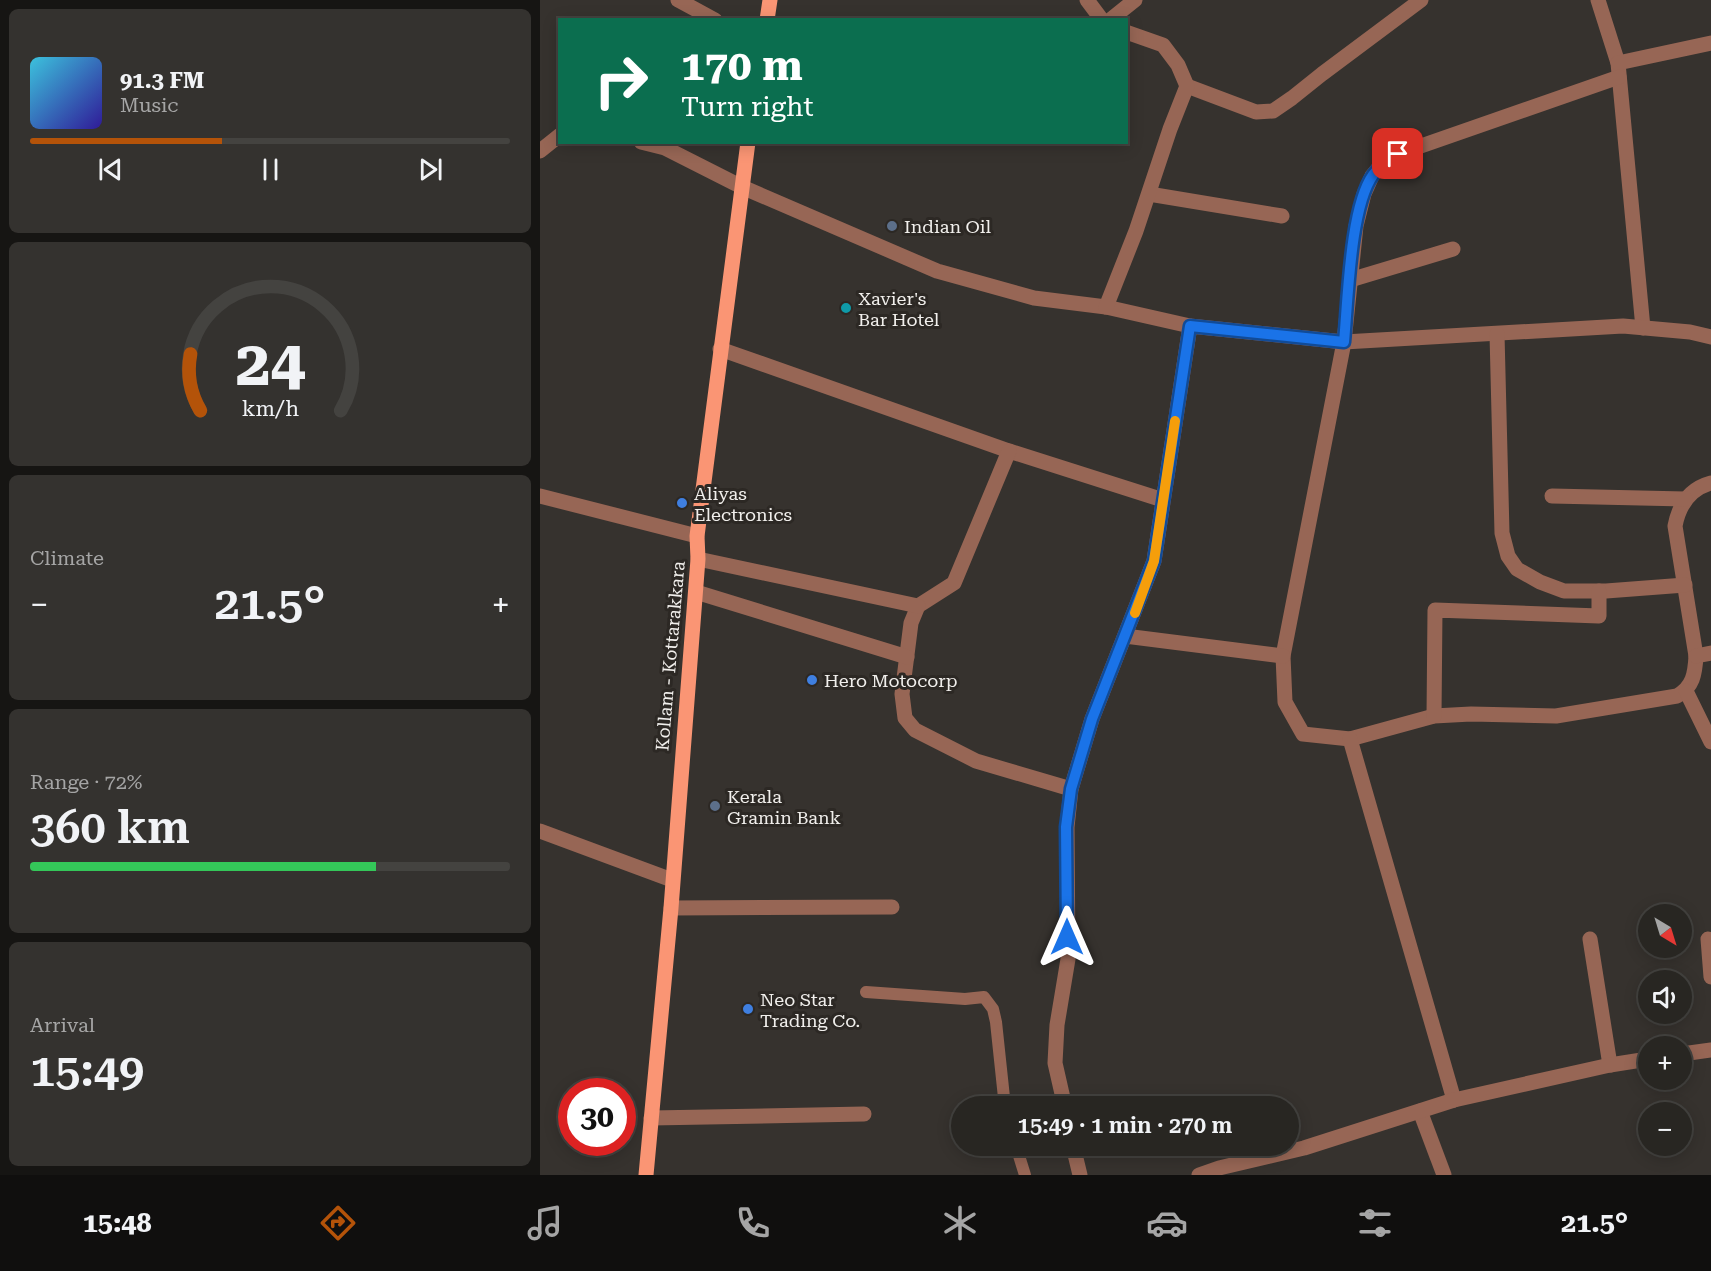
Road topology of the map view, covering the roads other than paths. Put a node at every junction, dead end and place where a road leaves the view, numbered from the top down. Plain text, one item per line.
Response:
1 (678, 0) edge
2 (770, 0) edge
3 (1087, 0) edge
4 (1135, 0) edge
5 (1421, 0) edge
6 (1598, 0) edge
7 (711, 18) edge
8 (767, 18) edge
9 (1100, 18) edge
10 (1112, 18) edge
11 (1128, 33) edge
12 (1711, 43) edge
13 (1618, 70) junction
14 (1187, 86) junction
15 (558, 137) edge
16 (649, 144) edge
17 (748, 144) edge
18 (540, 151) edge
19 (742, 186) junction
20 (1149, 194) junction
21 (1282, 216) dead end
22 (1453, 249) dead end
23 (1350, 280) junction
24 (1106, 307) junction
25 (1190, 326) junction
26 (1643, 327) junction
27 (1497, 334) junction
28 (1711, 337) edge
29 (1344, 342) junction
30 (720, 349) junction
31 (1009, 451) junction
32 (1711, 483) edge
33 (540, 496) edge
34 (1552, 496) dead end
35 (1684, 499) junction
36 (1163, 500) junction
37 (697, 536) junction
38 (698, 559) junction
39 (1684, 585) junction
40 (1599, 591) junction
41 (696, 592) junction
42 (918, 606) junction
43 (1125, 636) junction
44 (1704, 654) edge
45 (1283, 656) junction
46 (907, 657) junction
47 (1686, 691) junction
48 (1434, 716) junction
49 (1350, 739) junction
50 (1711, 742) edge
51 (1071, 789) junction
52 (540, 831) edge
53 (672, 880) junction
54 (892, 907) dead end
55 (671, 908) junction
56 (1590, 939) dead end
57 (1708, 939) dead end
58 (1711, 977) edge
59 (866, 992) dead end
60 (1711, 1050) edge
61 (1692, 1053) edge
62 (1638, 1061) edge
63 (1610, 1065) junction
64 (1004, 1096) edge
65 (1062, 1096) edge
66 (1454, 1100) junction
67 (1420, 1111) junction
68 (864, 1113) dead end
69 (651, 1118) junction
70 (1019, 1156) edge
71 (1075, 1156) edge
72 (1220, 1171) edge
73 (646, 1175) edge
74 (1025, 1175) edge
75 (1080, 1175) edge
76 (1199, 1175) edge
77 (1444, 1175) edge

1 - 7 street
2 - 8 main road
3 - 9 street
4 - 10 street
5 - 14 street
6 - 13 street
11 - 14 street
12 - 13 street
13 - 23 street
13 - 26 street
14 - 20 street
15 - 18 street
16 - 19 street
17 - 19 main road, Kollam - Kottarakkara
19 - 24 street
19 - 30 main road, Kollam - Kottarakkara
20 - 21 street
20 - 24 street
22 - 23 street
23 - 29 street
24 - 25 street
25 - 29 street
25 - 36 street
26 - 27 street
26 - 28 street
27 - 29 street
27 - 40 street
29 - 45 street
30 - 31 street
30 - 37 main road, Kollam - Kottarakkara
31 - 36 street
31 - 42 street
32 - 35 street
33 - 37 street
34 - 35 street
35 - 39 street
36 - 43 street
37 - 38 main road, Kollam - Kottarakkara
38 - 41 main road, Kollam - Kottarakkara
38 - 42 street
39 - 40 street
39 - 44 street
40 - 48 street
41 - 46 street
41 - 53 main road, Kollam - Kottarakkara
42 - 46 street
43 - 45 street
43 - 51 street
44 - 47 street
45 - 49 street
46 - 51 street
47 - 48 street
47 - 50 street
48 - 49 street
49 - 66 street
51 - 65 street
52 - 53 street
53 - 55 main road, Kollam - Kottarakkara
54 - 55 street
55 - 69 main road, Kollam - Kottarakkara
56 - 63 street
57 - 58 street
59 - 64 lane
60 - 61 street
62 - 63 street
63 - 66 street
66 - 67 street
67 - 72 street
67 - 77 street
68 - 69 street
69 - 73 main road, Kollam - Kottarakkara
70 - 74 lane
71 - 75 street
72 - 76 street

